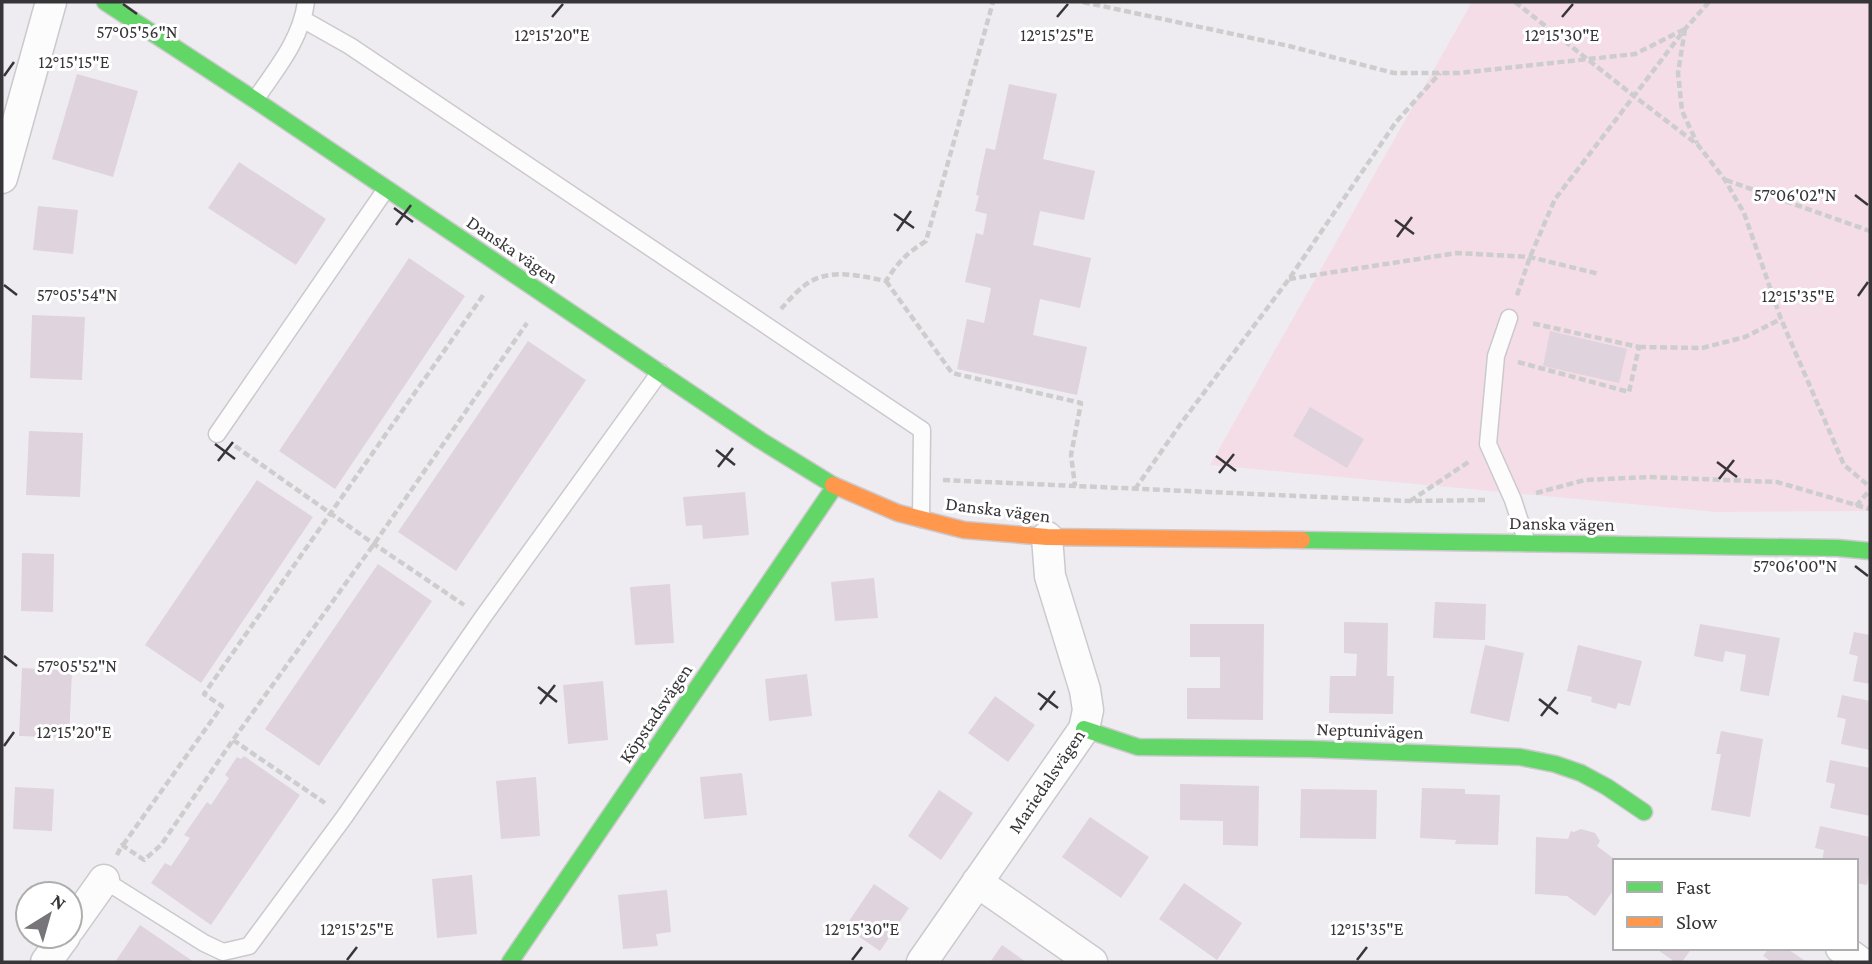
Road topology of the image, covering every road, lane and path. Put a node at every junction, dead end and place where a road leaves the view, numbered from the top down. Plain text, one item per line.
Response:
1 (51, 2) edge
2 (106, 2) edge
3 (306, 2) edge
4 (993, 2) edge
5 (1083, 2) edge
6 (1515, 2) edge
7 (1709, 2) edge
8 (304, 20) junction
9 (1685, 29) junction
10 (1586, 58) junction
11 (1440, 73) junction
12 (1634, 96) junction
13 (255, 100) junction
14 (1698, 145) junction
15 (2, 178) edge
16 (1725, 180) junction
17 (386, 189) junction
18 (1870, 231) edge
19 (1530, 257) junction
20 (502, 267) junction
21 (1599, 274) dead end
22 (1289, 279) junction
23 (886, 281) junction
24 (545, 296) junction
25 (1509, 318) junction
26 (1781, 319) junction
27 (765, 324) junction
28 (1639, 347) junction
29 (1496, 356) junction
30 (660, 372) junction
31 (217, 434) joint
32 (1488, 444) junction
33 (922, 479) junction
34 (835, 486) junction
35 (1075, 486) junction
36 (1135, 489) junction
37 (1870, 489) edge
38 (1513, 500) junction
39 (1409, 501) junction
40 (1856, 506) junction
41 (1870, 509) edge
42 (331, 513) junction
43 (921, 520) junction
44 (1047, 537) junction
45 (1527, 543) junction
46 (374, 544) junction
47 (1870, 551) edge
48 (483, 617) junction
49 (1084, 729) junction
50 (233, 740) junction
51 (1644, 813) dead end
52 (345, 816) junction
53 (122, 845) junction
54 (104, 880) junction
55 (977, 883) junction
56 (84, 908) edge
57 (1844, 950) edge
58 (510, 962) edge
59 (922, 962) edge
60 (1092, 962) edge
61 (1860, 962) edge

1 - 15 street
2 - 13 street, Danska vägen
3 - 8 lane
4 - 23 path
5 - 11 path
6 - 10 path
7 - 9 path
8 - 13 lane
8 - 27 lane
9 - 10 path
9 - 12 path
9 - 14 path
10 - 11 path
10 - 12 path
11 - 22 path
12 - 14 path
12 - 19 path
13 - 17 street, Danska vägen
14 - 16 path
16 - 18 path
16 - 26 path
17 - 20 street, Danska vägen
17 - 31 lane
19 - 21 path
19 - 22 path
19 - 25 path
20 - 24 street, Danska vägen
20 - 42 path
22 - 36 path
23 - 27 path
23 - 35 path
24 - 30 street, Danska vägen
24 - 46 path
25 - 28 path
25 - 29 lane
26 - 28 path
26 - 37 path
27 - 33 lane
28 - 29 path
29 - 32 lane
30 - 34 street, Danska vägen
30 - 48 lane
31 - 42 path
32 - 38 lane
32 - 39 path
33 - 35 path
33 - 43 lane
34 - 43 street, Danska vägen
34 - 58 street, Köpstadsvägen
35 - 36 path
36 - 39 path
37 - 40 path
38 - 39 path
38 - 40 path
38 - 45 lane
40 - 41 path
42 - 46 path
42 - 53 path
43 - 44 street, Danska vägen
44 - 45 street, Danska vägen
44 - 49 street, Mariedalsvägen
45 - 47 street, Danska vägen
46 - 48 path
46 - 50 path
48 - 52 lane
49 - 51 street, Neptunivägen
49 - 55 street, Mariedalsvägen
50 - 52 path
50 - 53 path
52 - 54 lane
53 - 54 path
54 - 56 street
55 - 59 street, Mariedalsvägen
55 - 60 street
57 - 61 street

